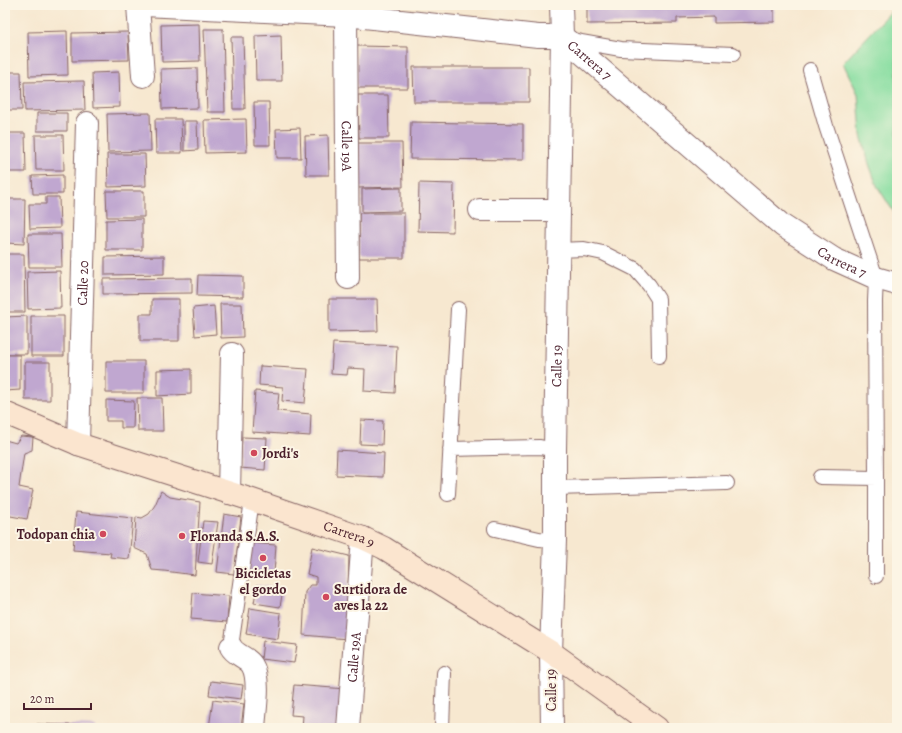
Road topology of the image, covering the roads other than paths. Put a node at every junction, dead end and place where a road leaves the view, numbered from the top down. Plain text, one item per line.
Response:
1 (138, 5) edge
2 (144, 5) edge
3 (561, 5) edge
4 (346, 15) junction
5 (562, 36) junction
6 (733, 54) dead end
7 (810, 70) dead end
8 (143, 76) dead end
9 (87, 123) dead end
10 (480, 210) dead end
11 (559, 210) junction
12 (558, 250) junction
13 (348, 278) dead end
14 (876, 278) junction
15 (897, 284) edge
16 (458, 309) dead end
17 (232, 354) dead end
18 (659, 356) dead end
19 (5, 413) edge
20 (78, 444) junction
21 (450, 450) junction
22 (555, 450) junction
23 (820, 477) dead end
24 (876, 478) junction
25 (727, 483) dead end
26 (555, 488) junction
27 (229, 493) junction
28 (448, 494) dead end
29 (252, 500) junction
30 (495, 529) dead end
31 (363, 538) junction
32 (555, 540) junction
33 (876, 576) dead end
34 (231, 646) joint
35 (551, 652) junction
36 (444, 673) dead end
37 (254, 728) edge
38 (348, 728) edge
39 (442, 728) edge
40 (552, 728) edge
41 (657, 728) edge

1 - 8 street
2 - 4 street, Carrera 7
3 - 5 street, Calle 19
4 - 5 street, Carrera 7
4 - 13 street, Calle 19A
5 - 6 lane
5 - 11 street, Calle 19
5 - 14 street, Carrera 7
7 - 14 lane
9 - 20 street, Calle 20
10 - 11 street
11 - 12 street, Calle 19
12 - 18 lane
12 - 22 street, Calle 19
14 - 15 street, Carrera 7
14 - 24 lane
16 - 21 lane
17 - 27 street
19 - 20 main road, Carrera 9
20 - 27 main road, Carrera 9
21 - 22 lane
21 - 28 lane
22 - 26 street, Calle 19
23 - 24 lane
24 - 33 lane
25 - 26 lane
26 - 32 street, Calle 19
27 - 29 main road, Carrera 9
29 - 31 main road, Carrera 9
29 - 34 lane
30 - 32 lane
31 - 35 main road, Carrera 9
31 - 38 street, Calle 19A
32 - 35 street, Calle 19
34 - 37 street
35 - 40 street, Calle 19
35 - 41 main road, Carrera 9
36 - 39 lane

